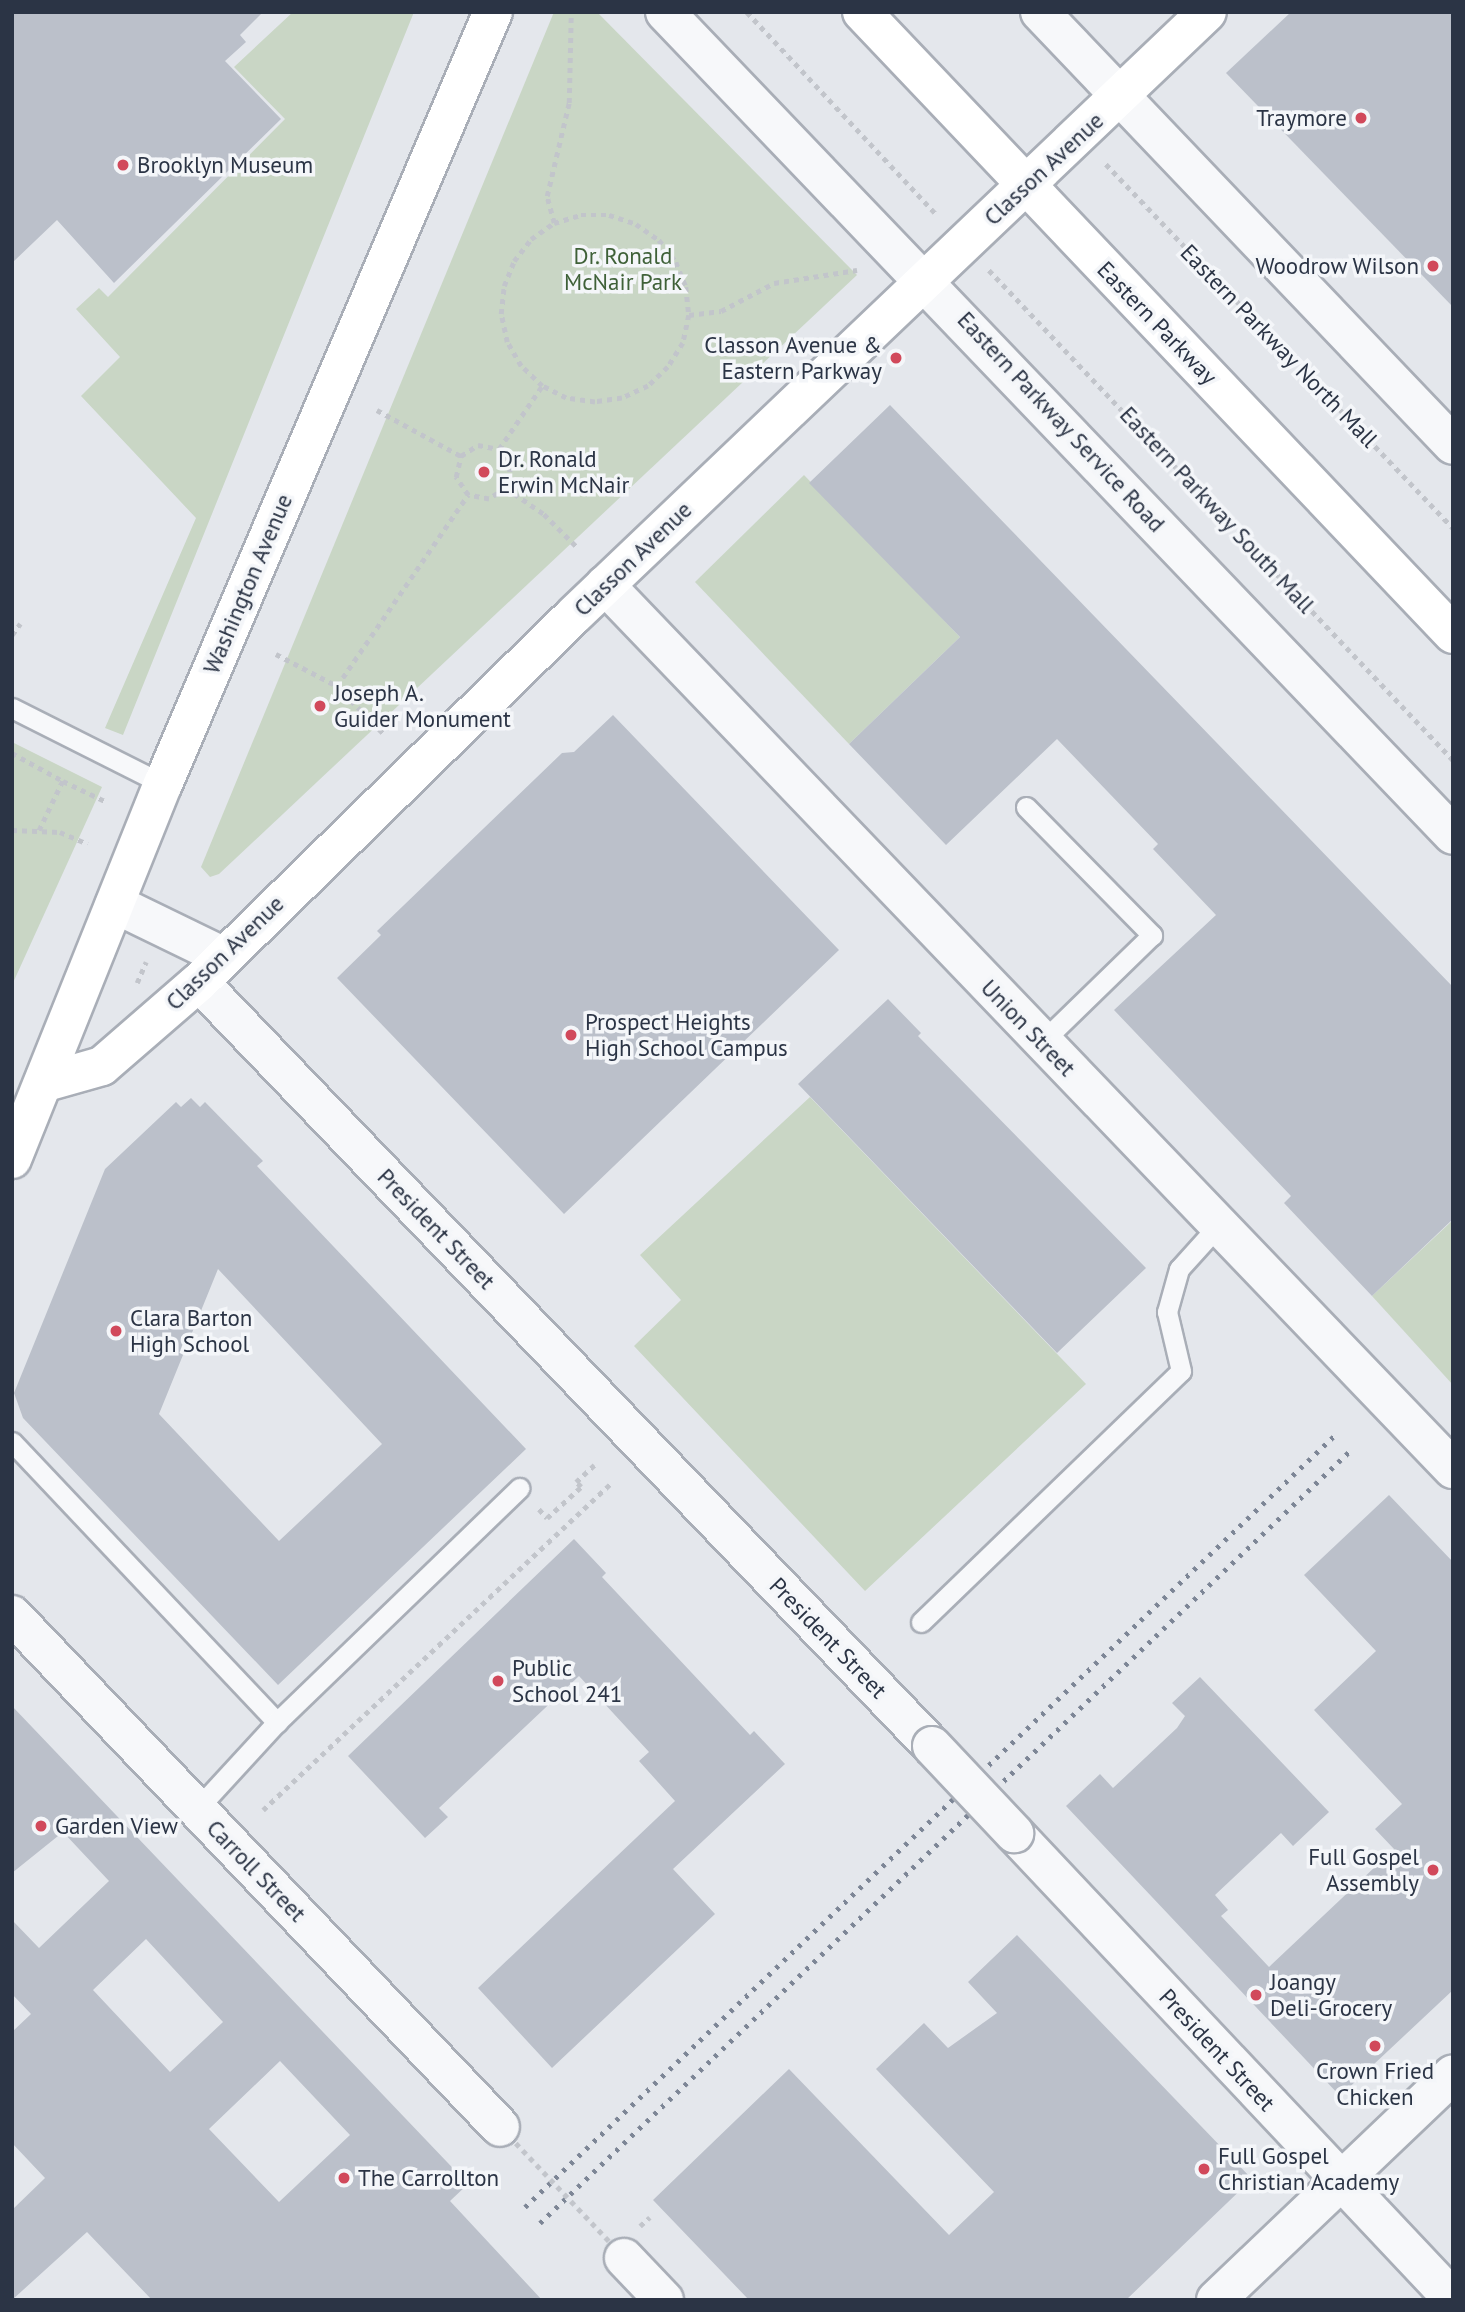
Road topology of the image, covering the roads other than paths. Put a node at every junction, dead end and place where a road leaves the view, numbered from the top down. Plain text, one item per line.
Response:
1 (493, 12) edge
2 (665, 12) edge
3 (862, 12) edge
4 (1040, 12) edge
5 (1207, 12) edge
6 (1121, 97) junction
7 (1026, 185) junction
8 (926, 280) junction
9 (1453, 445) edge
10 (606, 585) junction
11 (1453, 634) edge
12 (12, 708) edge
13 (163, 784) junction
14 (1027, 807) dead end
15 (1453, 835) edge
16 (115, 904) junction
17 (211, 969) junction
18 (1042, 1042) junction
19 (46, 1082) junction
20 (12, 1159) edge
21 (1217, 1227) junction
22 (12, 1442) edge
23 (1453, 1469) edge
24 (519, 1488) dead end
25 (12, 1615) edge
26 (921, 1622) dead end
27 (277, 1722) junction
28 (197, 1809) junction
29 (1453, 2074) edge
30 (508, 2135) road end
31 (1340, 2181) junction
32 (617, 2250) road end
33 (1453, 2299) edge
34 (664, 2300) edge
35 (1216, 2300) edge

1 - 13 main road, Washington Avenue
2 - 8 street, Eastern Parkway Service Road
3 - 7 main road, Eastern Parkway
4 - 6 street
5 - 6 main road, Classon Avenue
6 - 7 main road, Classon Avenue
6 - 9 street
7 - 8 main road, Classon Avenue
7 - 11 main road, Eastern Parkway
8 - 10 main road, Classon Avenue
8 - 15 street, Eastern Parkway Service Road
10 - 17 main road, Classon Avenue
10 - 18 street, Union Street
12 - 13 lane
13 - 16 main road, Washington Avenue
14 - 18 lane
16 - 17 street, President Street
16 - 19 main road, Washington Avenue
17 - 19 main road, Classon Avenue
17 - 31 street, President Street, bridge
18 - 21 street, Union Street
19 - 20 main road, Washington Avenue
21 - 23 street, Union Street
21 - 26 lane
22 - 27 lane
24 - 27 lane
25 - 28 street, Carroll Street
27 - 28 lane
28 - 30 street, Carroll Street
29 - 31 street
31 - 33 street, President Street
31 - 35 street
32 - 34 street

